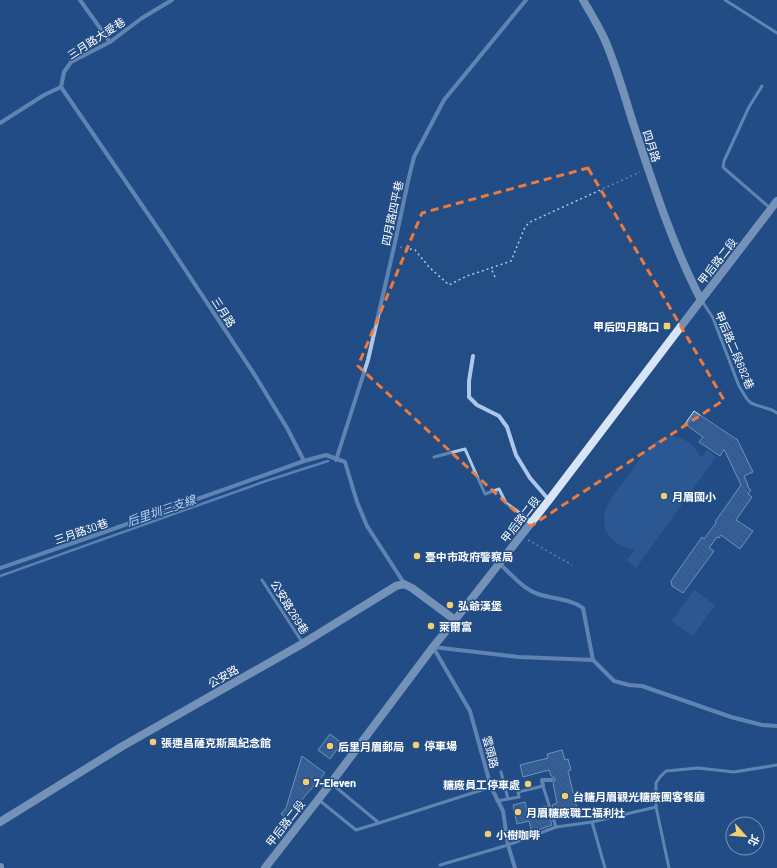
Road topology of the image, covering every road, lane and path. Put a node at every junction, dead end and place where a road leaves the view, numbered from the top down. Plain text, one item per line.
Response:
1 (80, 0) edge
2 (172, 0) edge
3 (526, 0) edge
4 (584, 0) edge
5 (725, 0) edge
6 (777, 33) edge
7 (110, 42) junction
8 (762, 86) dead end
9 (61, 87) junction
10 (0, 123) edge
11 (648, 169) junction
12 (777, 201) edge
13 (771, 209) junction
14 (394, 247) junction
15 (491, 268) junction
16 (495, 277) dead end
17 (701, 300) junction
18 (474, 356) dead end
19 (777, 413) edge
20 (434, 457) dead end
21 (336, 460) junction
22 (304, 461) junction
23 (549, 500) junction
24 (532, 522) junction
25 (521, 536) junction
26 (499, 563) junction
27 (572, 565) dead end
28 (0, 568) edge
29 (262, 580) dead end
30 (404, 584) junction
31 (455, 620) junction
32 (302, 644) junction
33 (433, 647) junction
34 (593, 660) junction
35 (777, 726) edge
36 (777, 765) edge
37 (501, 772) dead end
38 (552, 780) dead end
39 (331, 783) junction
40 (543, 786) junction
41 (491, 787) junction
42 (318, 799) junction
43 (508, 799) junction
44 (497, 801) junction
45 (656, 807) junction
46 (0, 822) edge
47 (592, 822) junction
48 (379, 823) junction
49 (556, 827) junction
50 (508, 845) junction
51 (440, 865) dead end
52 (265, 868) edge
53 (515, 868) edge
54 (604, 868) edge
55 (669, 868) edge

1 - 7 street
2 - 7 street, 三月路大愛巷
3 - 14 street, 四月路四平巷
4 - 11 main road, 四月路
5 - 6 lane
7 - 9 street, 三月路大愛巷
8 - 13 lane
9 - 10 street
9 - 22 street, 三月路
11 - 15 path
11 - 17 main road, 四月路
12 - 13 main road, 甲后路二段
13 - 17 main road, 甲后路二段
14 - 15 path
14 - 21 street, 四月路四平巷
15 - 16 path
17 - 19 lane, 甲后路二段682巷
17 - 23 main road, 甲后路二段
18 - 23 street
20 - 24 lane
21 - 22 street
21 - 30 street
22 - 28 street, 三月路30巷
23 - 24 main road, 甲后路二段
24 - 25 main road, 甲后路二段
25 - 26 main road, 甲后路二段
25 - 27 path
26 - 31 main road, 甲后路二段
26 - 34 street
29 - 32 lane, 公安路269巷
30 - 31 main road
30 - 32 main road, 公安路
31 - 33 main road, 甲后路二段
32 - 46 main road, 公安路
33 - 34 street
33 - 39 main road, 甲后路二段
33 - 41 street, 雲頭路
34 - 35 street
36 - 45 lane
37 - 43 lane
38 - 40 street
39 - 42 main road, 甲后路二段
39 - 48 lane
40 - 43 lane
40 - 49 lane
41 - 44 street, 雲頭路
41 - 48 lane
42 - 48 lane
42 - 52 main road, 甲后路二段
43 - 44 lane
44 - 50 street, 雲頭路
45 - 47 lane
45 - 55 lane
47 - 49 lane
47 - 54 lane
49 - 50 lane
50 - 51 lane
50 - 53 street, 雲頭路

